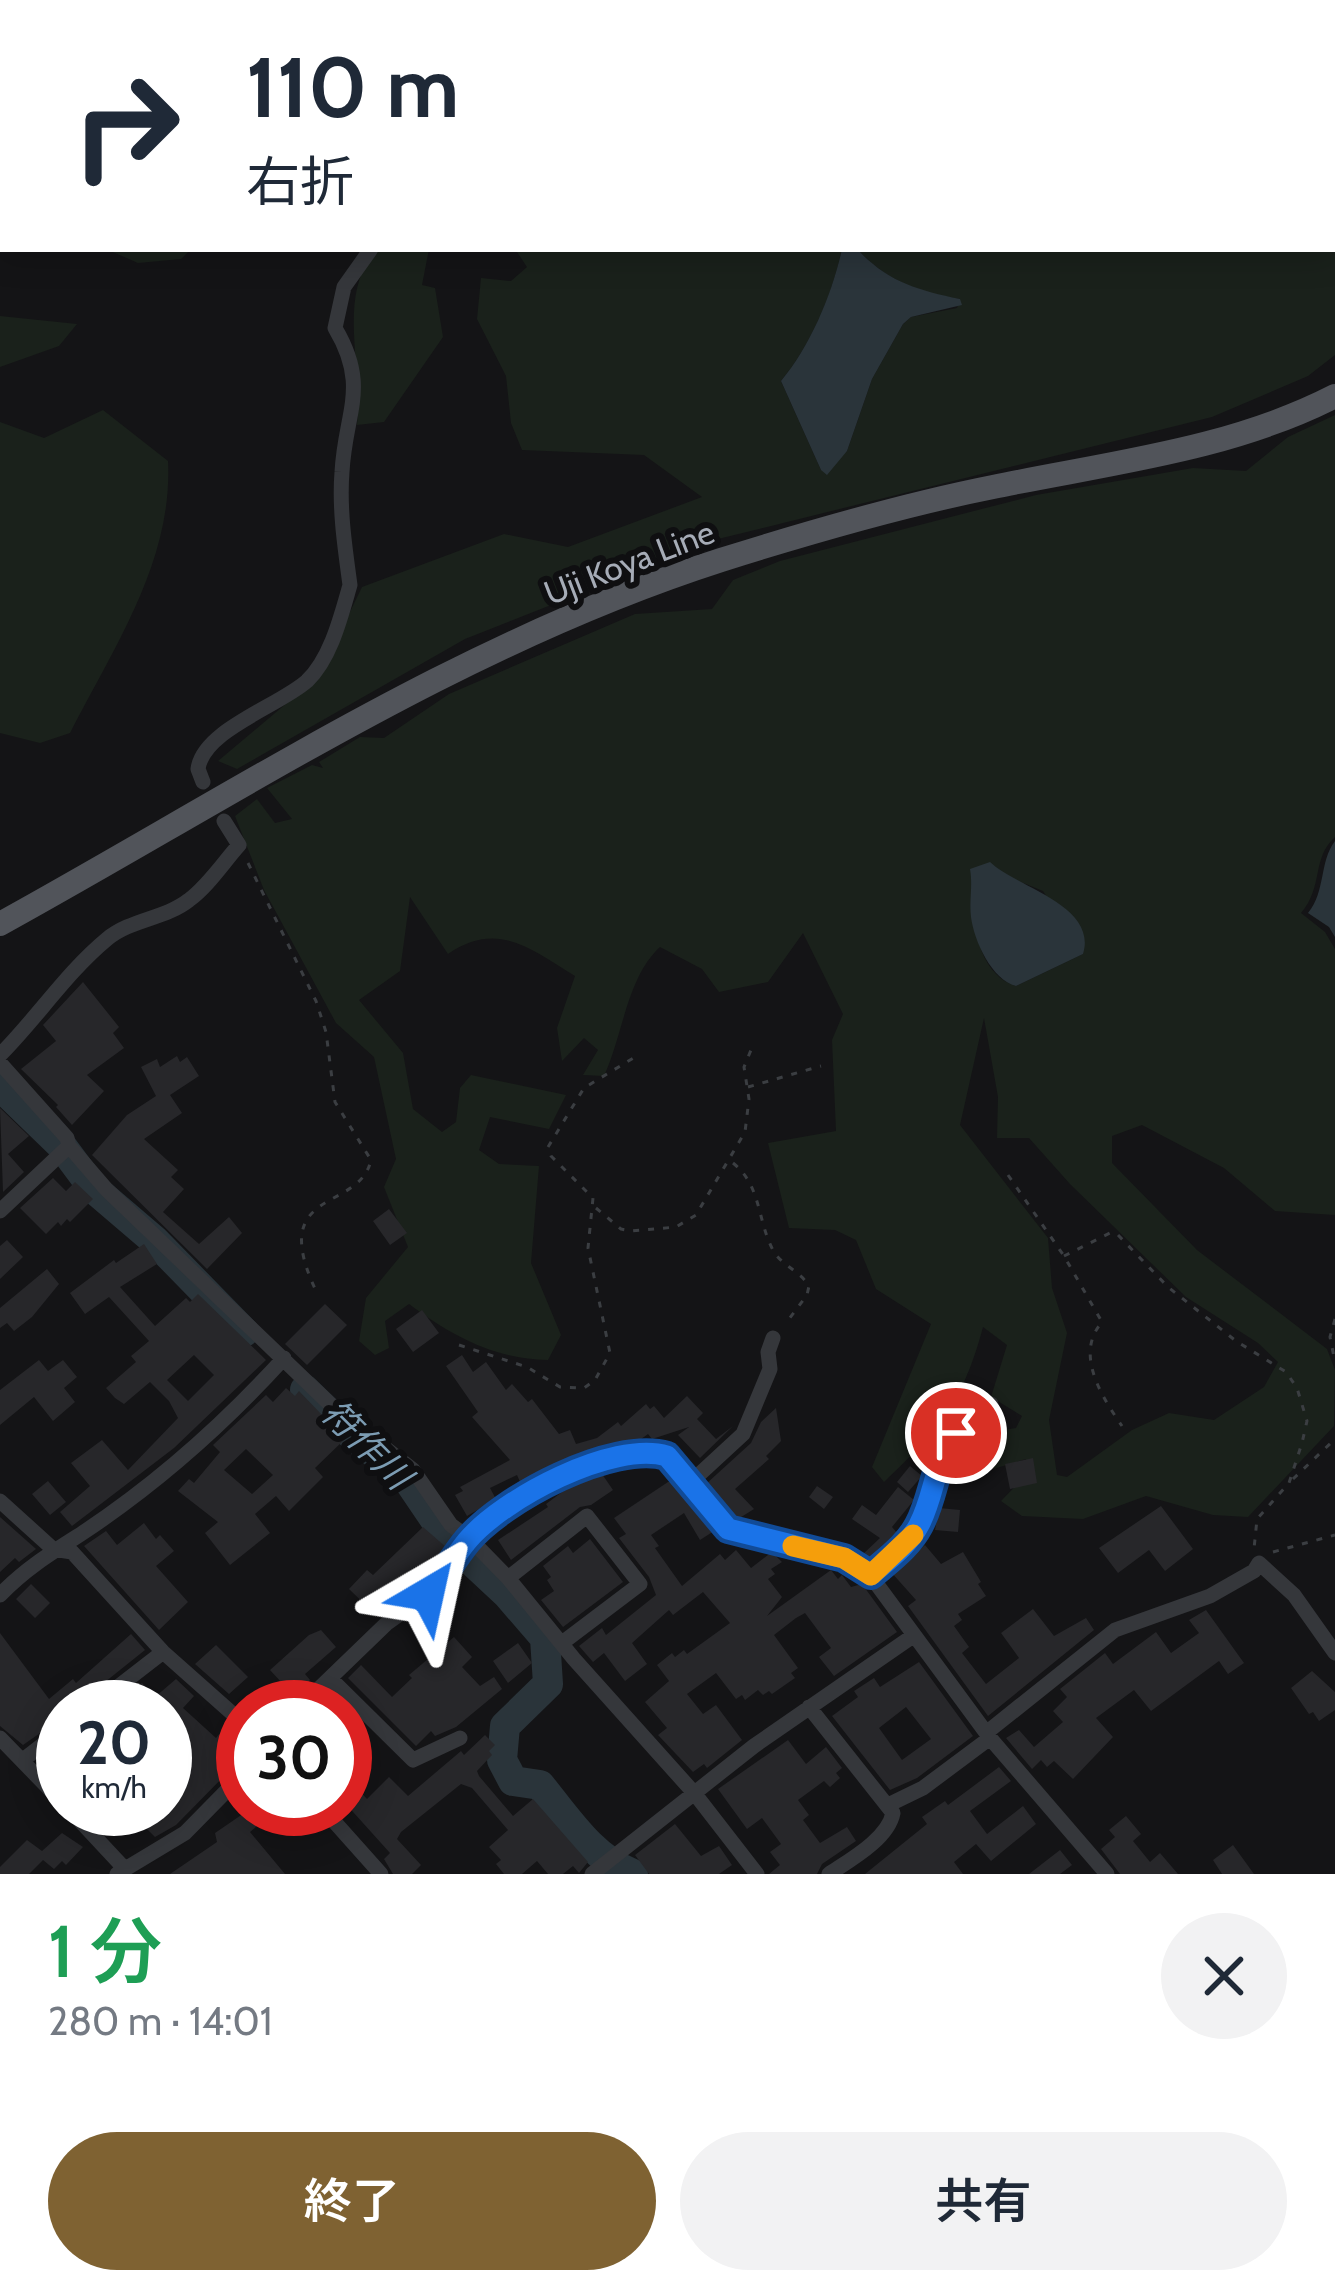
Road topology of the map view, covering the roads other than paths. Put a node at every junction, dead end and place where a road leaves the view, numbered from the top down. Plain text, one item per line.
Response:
1 (368, 252) edge
2 (1335, 396) edge
3 (203, 782) dead end
4 (224, 820) dead end
5 (0, 924) edge
6 (0, 1059) edge
7 (69, 1146) junction
8 (0, 1211) edge
9 (773, 1338) road end
10 (283, 1358) junction
11 (991, 1404) dead end
12 (691, 1482) junction
13 (0, 1502) edge
14 (469, 1538) junction
15 (53, 1549) junction
16 (871, 1575) junction
17 (508, 1578) junction
18 (0, 1594) edge
19 (913, 1636) junction
20 (562, 1643) junction
21 (163, 1652) junction
22 (1335, 1653) edge
23 (330, 1678) joint
24 (127, 1680) edge
25 (216, 1700) edge
26 (809, 1707) junction
27 (988, 1736) junction
28 (0, 1738) edge
29 (460, 1738) dead end
30 (36, 1750) edge
31 (23, 1760) junction
32 (36, 1774) edge
33 (695, 1794) junction
34 (216, 1801) edge
35 (888, 1805) junction
36 (91, 1836) edge
37 (347, 1836) edge
38 (121, 1871) edge
39 (381, 1874) edge
40 (592, 1874) edge
41 (757, 1874) edge
42 (829, 1874) edge
43 (1107, 1874) edge

1 - 3 street
2 - 5 main road, Uji Koya Line
4 - 6 street
6 - 7 street
7 - 8 street
7 - 10 street
9 - 12 street
10 - 14 street
10 - 15 street
11 - 16 street
12 - 14 street
12 - 16 street
13 - 15 street
14 - 17 street
14 - 23 street
15 - 18 street
15 - 21 street
16 - 19 street
17 - 20 street
17 - 20 street
19 - 26 street
19 - 27 street
20 - 33 street
21 - 24 street
21 - 25 street
22 - 27 street
23 - 29 street
26 - 33 street
26 - 35 street
27 - 35 street
27 - 43 street
28 - 31 street
30 - 31 street
31 - 32 street
33 - 40 street
33 - 41 street
34 - 38 street
35 - 42 street
36 - 38 street
37 - 39 street

